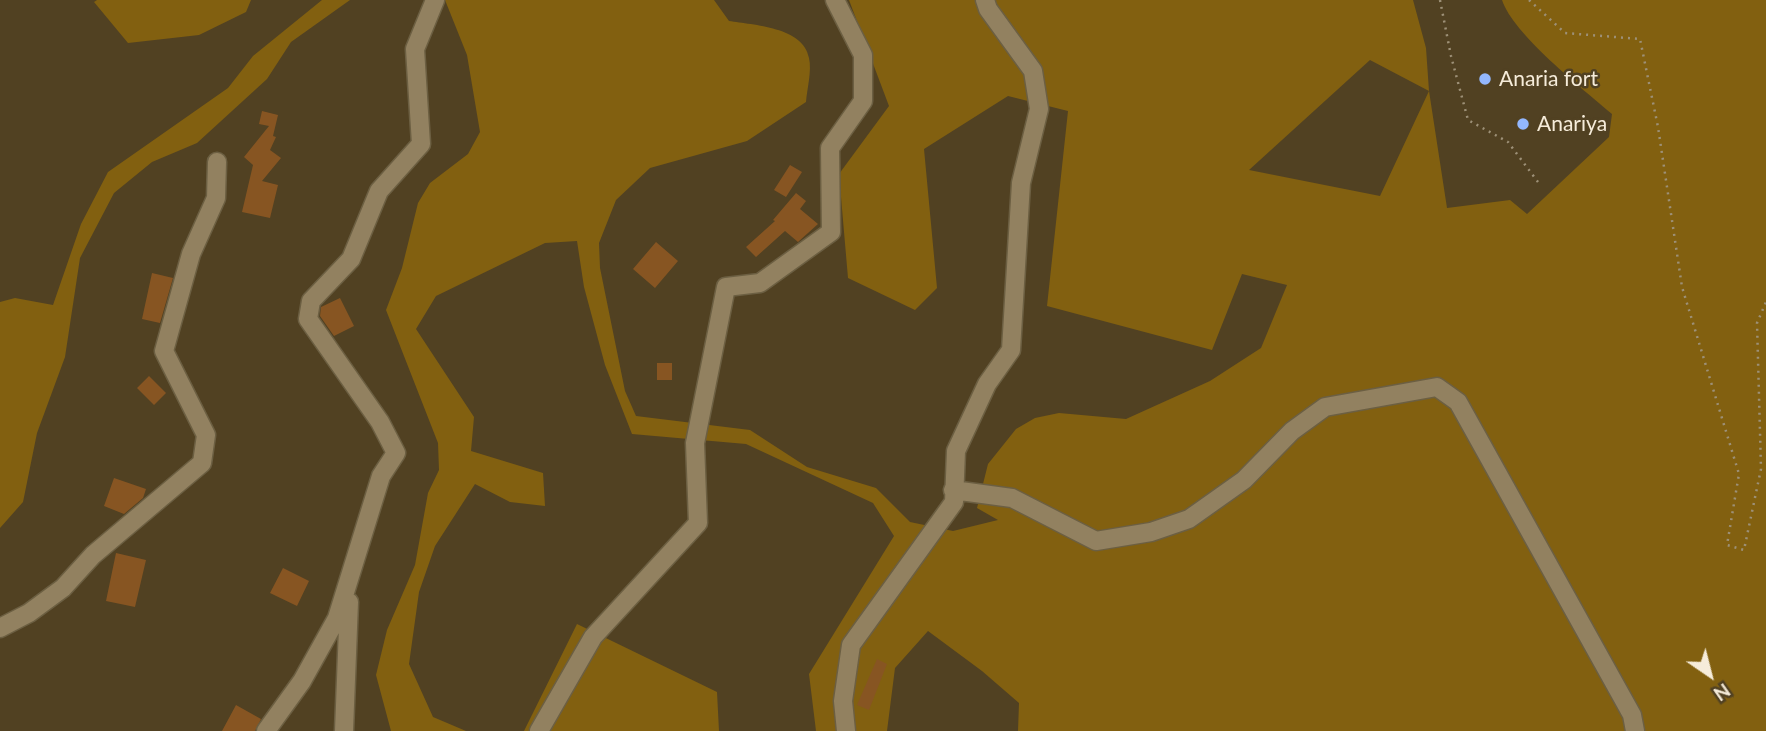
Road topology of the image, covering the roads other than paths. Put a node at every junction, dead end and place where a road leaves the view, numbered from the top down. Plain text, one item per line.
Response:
1 (435, 0) edge
2 (835, 0) edge
3 (985, 0) edge
4 (217, 162) dead end
5 (953, 490) junction
6 (349, 577) junction
7 (0, 628) edge
8 (266, 731) edge
9 (344, 731) edge
10 (539, 731) edge
11 (846, 731) edge
12 (1635, 731) edge

1 - 6 street
2 - 10 street
3 - 5 street
4 - 7 street
5 - 11 street
5 - 12 street
6 - 8 street
6 - 9 street

